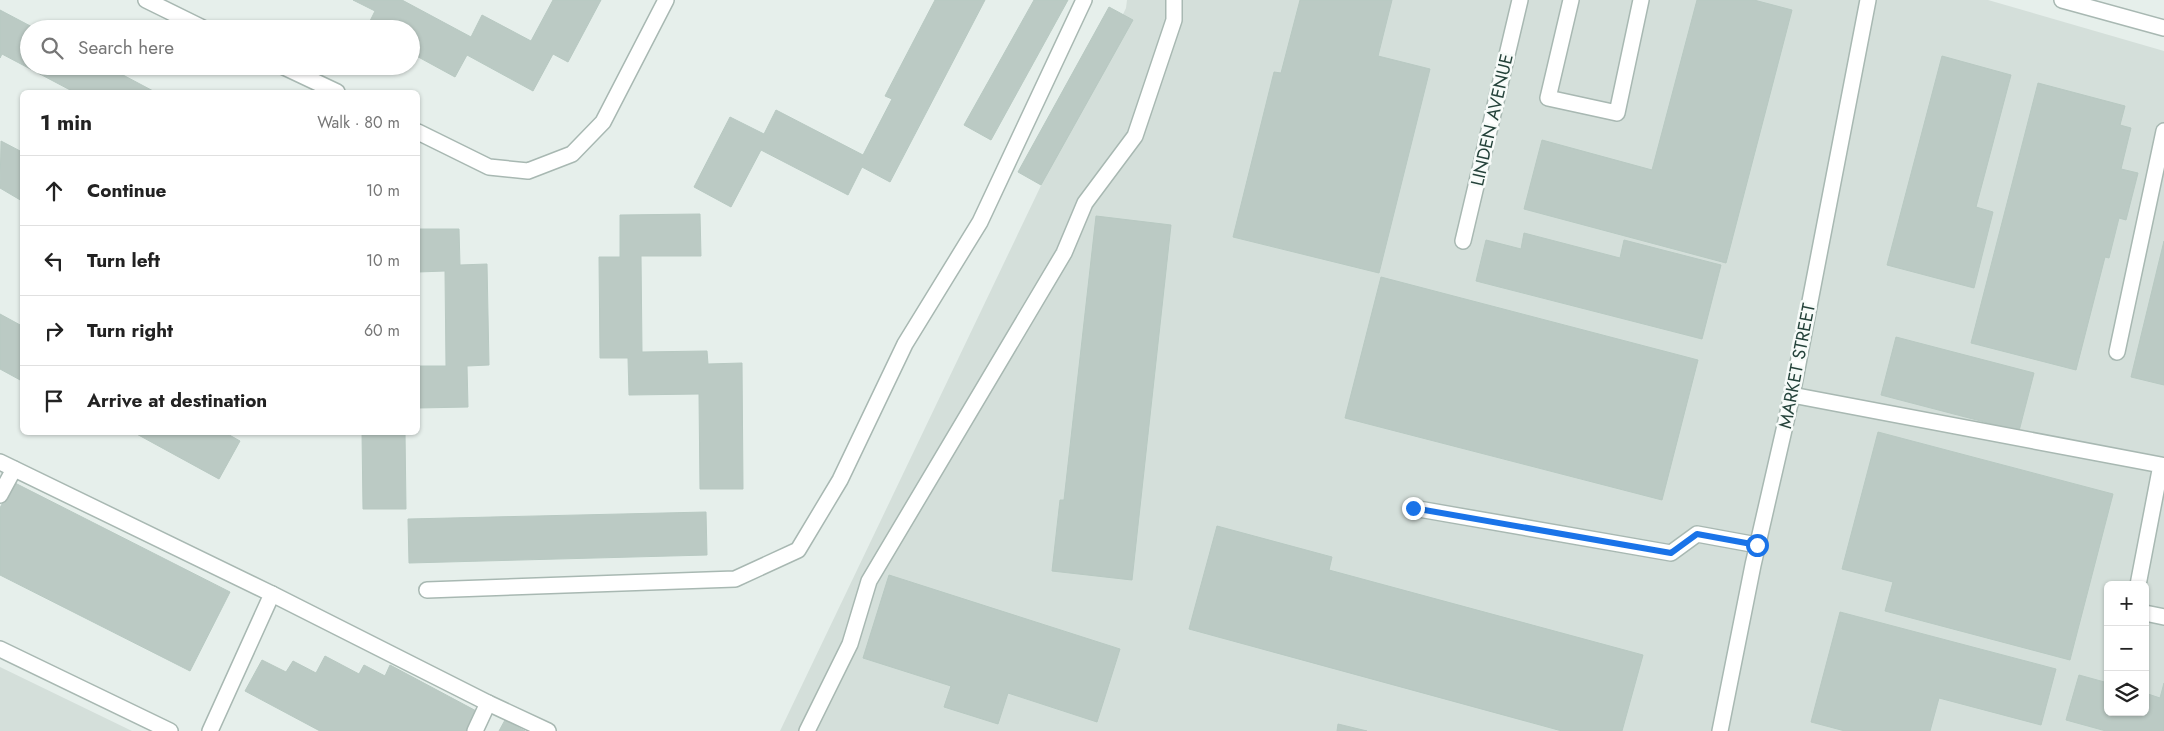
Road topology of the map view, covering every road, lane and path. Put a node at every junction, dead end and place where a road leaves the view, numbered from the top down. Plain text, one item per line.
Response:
1 (146, 0) edge
2 (666, 0) edge
3 (1084, 0) edge
4 (1174, 0) edge
5 (1520, 0) edge
6 (1570, 0) edge
7 (1641, 0) edge
8 (1868, 0) edge
9 (2062, 0) edge
10 (187, 20) edge
11 (2164, 28) edge
12 (301, 75) edge
13 (332, 90) edge
14 (2164, 130) edge
15 (420, 133) edge
16 (1463, 241) dead end
17 (2117, 352) dead end
18 (1792, 395) junction
19 (0, 462) edge
20 (14, 468) junction
21 (0, 495) edge
22 (1413, 508) dead end
23 (1757, 545) junction
24 (2139, 581) edge
25 (427, 590) dead end
26 (272, 594) junction
27 (2149, 615) edge
28 (2164, 618) edge
29 (0, 649) edge
30 (488, 703) junction
31 (170, 731) edge
32 (210, 731) edge
33 (475, 731) edge
34 (548, 731) edge
35 (807, 731) edge
36 (1720, 731) edge

1 - 10 street
2 - 15 street
3 - 25 street
4 - 35 street
5 - 16 street, LINDEN AVENUE
6 - 7 street
8 - 18 street, MARKET STREET
9 - 11 street
12 - 13 street
14 - 17 street
18 - 23 street, MARKET STREET
18 - 24 street
19 - 20 street
20 - 21 street
20 - 26 street
22 - 23 street
23 - 36 street, MARKET STREET
26 - 30 street
26 - 32 street
27 - 28 street
29 - 31 street
30 - 33 street
30 - 34 street

